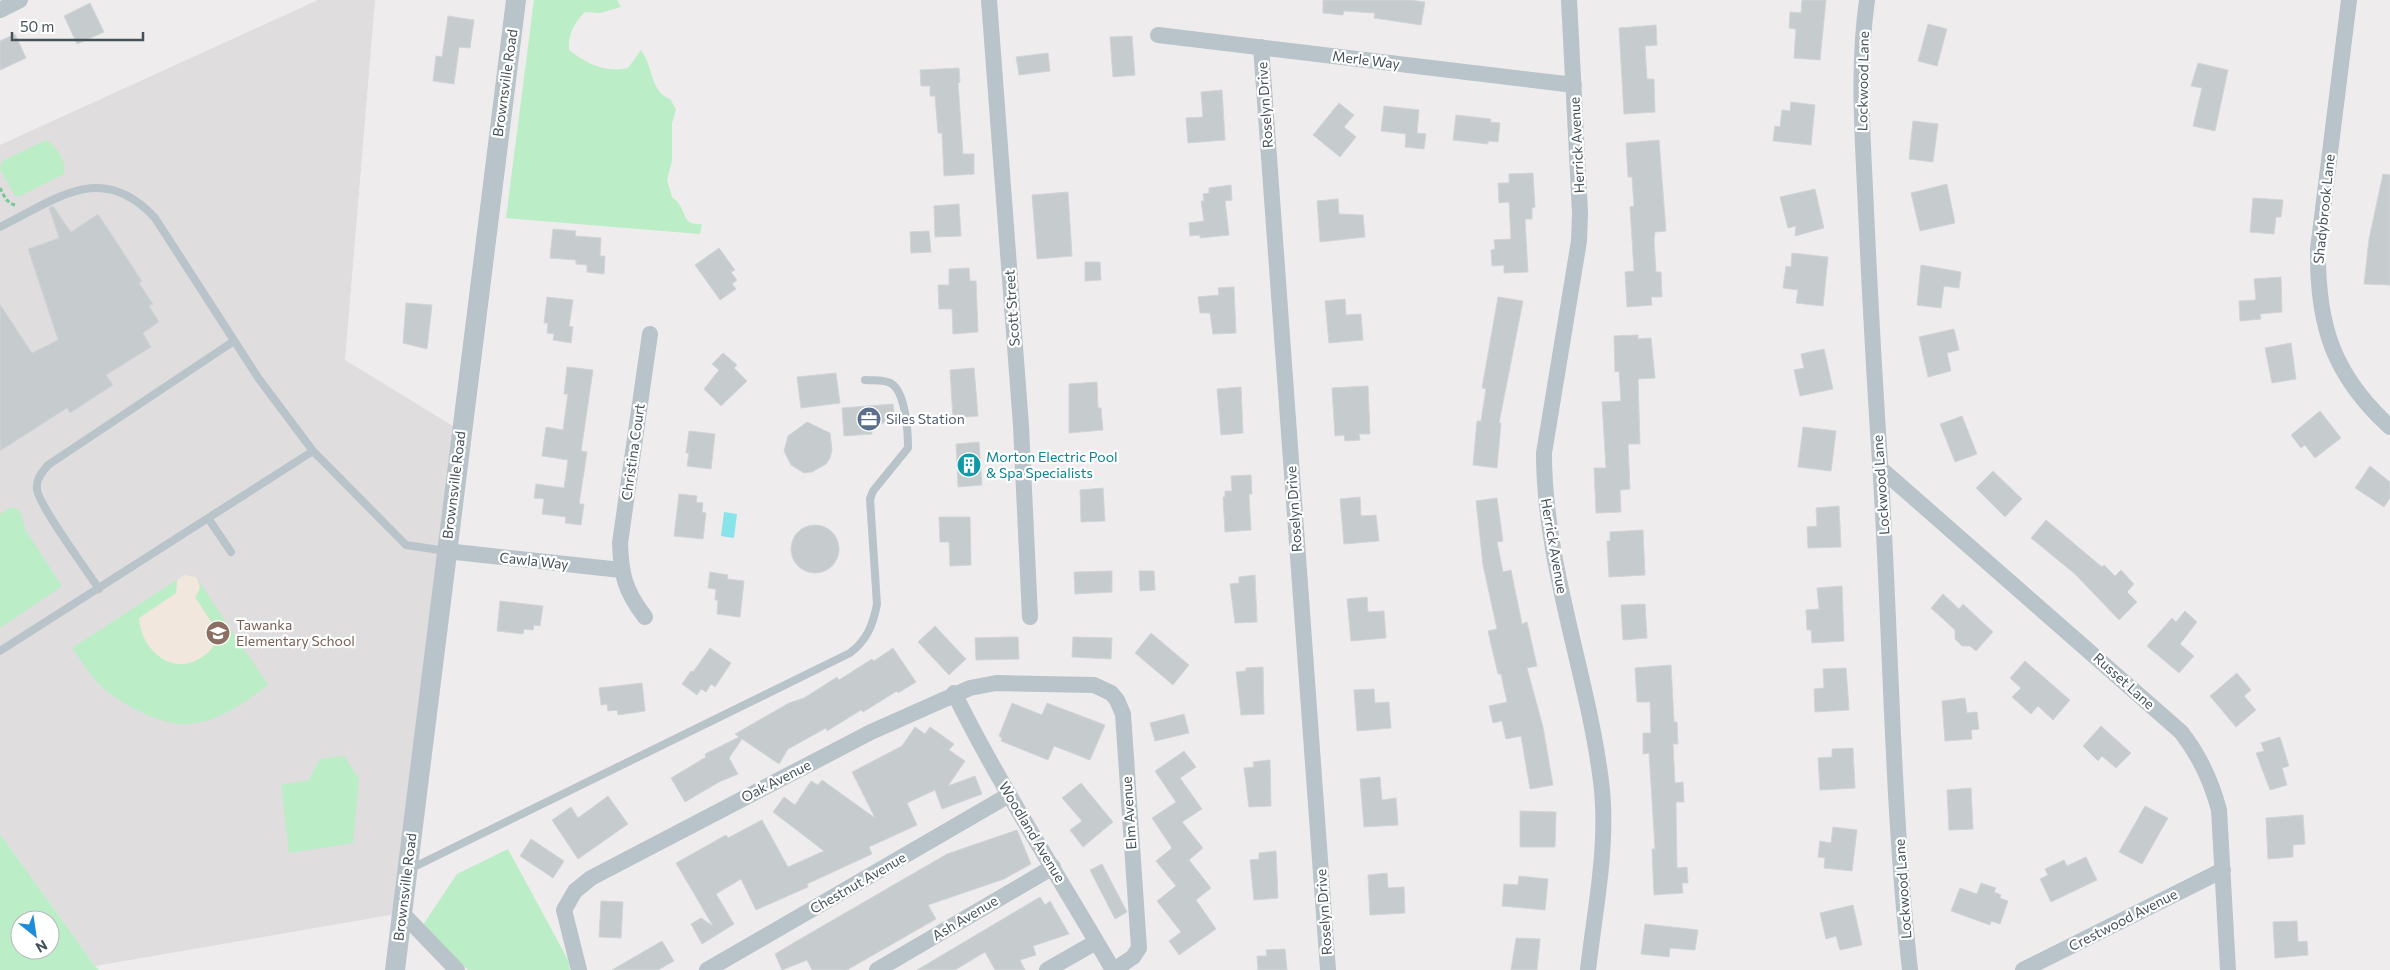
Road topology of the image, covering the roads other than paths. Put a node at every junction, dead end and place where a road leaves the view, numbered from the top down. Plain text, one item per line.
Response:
1 (20, 0) edge
2 (516, 0) edge
3 (989, 0) edge
4 (1569, 0) edge
5 (1867, 0) edge
6 (2349, 0) edge
7 (0, 10) edge
8 (1158, 36) dead end
9 (1261, 47) junction
10 (1574, 85) junction
11 (0, 227) edge
12 (650, 334) dead end
13 (234, 341) junction
14 (865, 380) dead end
15 (2390, 427) edge
16 (313, 451) junction
17 (1880, 468) junction
18 (208, 518) junction
19 (446, 551) junction
20 (231, 552) dead end
21 (621, 570) junction
22 (99, 589) junction
23 (645, 617) dead end
24 (1030, 617) dead end
25 (0, 650) edge
26 (1067, 684) joint
27 (954, 693) junction
28 (1009, 795) junction
29 (1053, 867) junction
30 (2223, 870) junction
31 (406, 872) junction
32 (402, 913) junction
33 (1096, 942) junction
34 (398, 968) edge
35 (457, 970) edge
36 (579, 970) edge
37 (707, 970) edge
38 (877, 970) edge
39 (1047, 970) edge
40 (1113, 970) edge
41 (1328, 970) edge
42 (1588, 970) edge
43 (1910, 970) edge
44 (2023, 970) edge
45 (2228, 970) edge

1 - 7 street
2 - 19 street, Brownsville Road
3 - 24 street, Scott Street
4 - 10 street, Herrick Avenue
5 - 17 street, Lockwood Lane
6 - 15 street, Shadybrook Lane
8 - 9 street, Merle Way
9 - 10 street, Merle Way
9 - 41 street, Roselyn Drive
10 - 42 street, Herrick Avenue
11 - 13 lane
12 - 21 street, Christina Court
13 - 16 lane
13 - 22 lane
14 - 31 lane
16 - 18 lane
16 - 19 lane
17 - 30 street, Russet Lane
17 - 43 street, Lockwood Lane
18 - 20 lane
18 - 22 lane
19 - 21 street, Cawla Way
19 - 31 street, Brownsville Road
21 - 23 street, Christina Court
22 - 25 lane
26 - 27 street, Oak Avenue
26 - 40 street, Elm Avenue
27 - 28 street, Woodland Avenue
27 - 36 street, Oak Avenue
28 - 29 street, Woodland Avenue
28 - 37 street, Chestnut Avenue
29 - 33 street, Woodland Avenue
29 - 38 street, Ash Avenue
30 - 44 street, Crestwood Avenue
30 - 45 street, Russet Lane
31 - 32 street, Brownsville Road
32 - 34 street, Brownsville Road
32 - 35 street
33 - 39 street
33 - 40 street, Woodland Avenue

